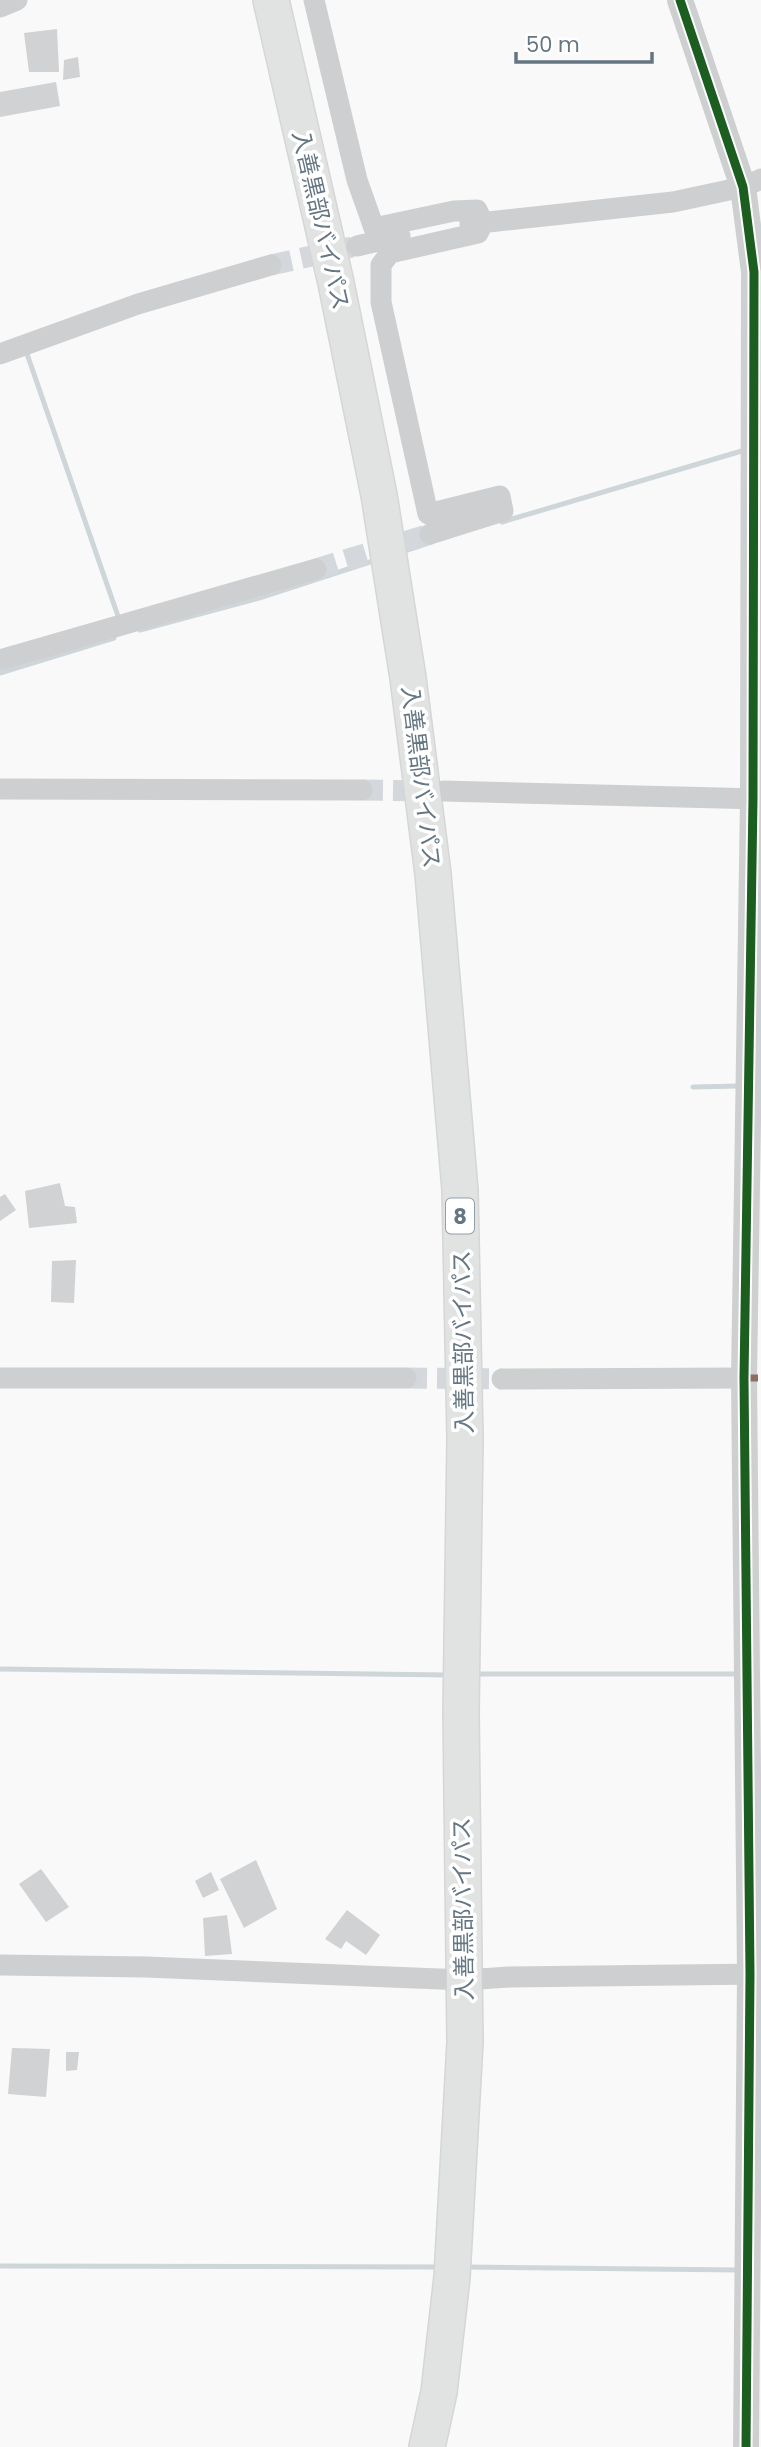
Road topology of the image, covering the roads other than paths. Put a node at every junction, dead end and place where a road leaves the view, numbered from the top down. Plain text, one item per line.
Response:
1 (18, 0) edge
2 (271, 0) edge
3 (314, 0) edge
4 (680, 0) edge
5 (0, 7) edge
6 (752, 183) edge
7 (483, 223) junction
8 (357, 246) tunnel mouth
9 (271, 265) tunnel mouth
10 (758, 272) edge
11 (0, 354) edge
12 (758, 466) edge
13 (430, 534) tunnel mouth
14 (316, 569) tunnel mouth
15 (0, 660) edge
16 (0, 789) edge
17 (362, 790) tunnel mouth
18 (443, 791) tunnel mouth
19 (757, 799) edge
20 (0, 1378) edge
21 (406, 1378) tunnel mouth
22 (744, 1378) junction
23 (502, 1379) tunnel mouth
24 (0, 1965) edge
25 (755, 1974) edge
26 (464, 1980) junction
27 (426, 2447) edge
28 (746, 2447) edge

1 - 5 street
2 - 26 highway, 入善黒部バイパス / 8
3 - 7 street
4 - 6 street
6 - 7 street
6 - 10 street
7 - 8 street
7 - 13 street
9 - 11 street
10 - 12 street
12 - 19 street
14 - 15 street
16 - 17 street
18 - 19 street
19 - 22 street
20 - 21 street
22 - 23 street
22 - 25 street
24 - 26 street
25 - 26 street
25 - 28 street
26 - 27 highway, 入善黒部バイパス / 8

